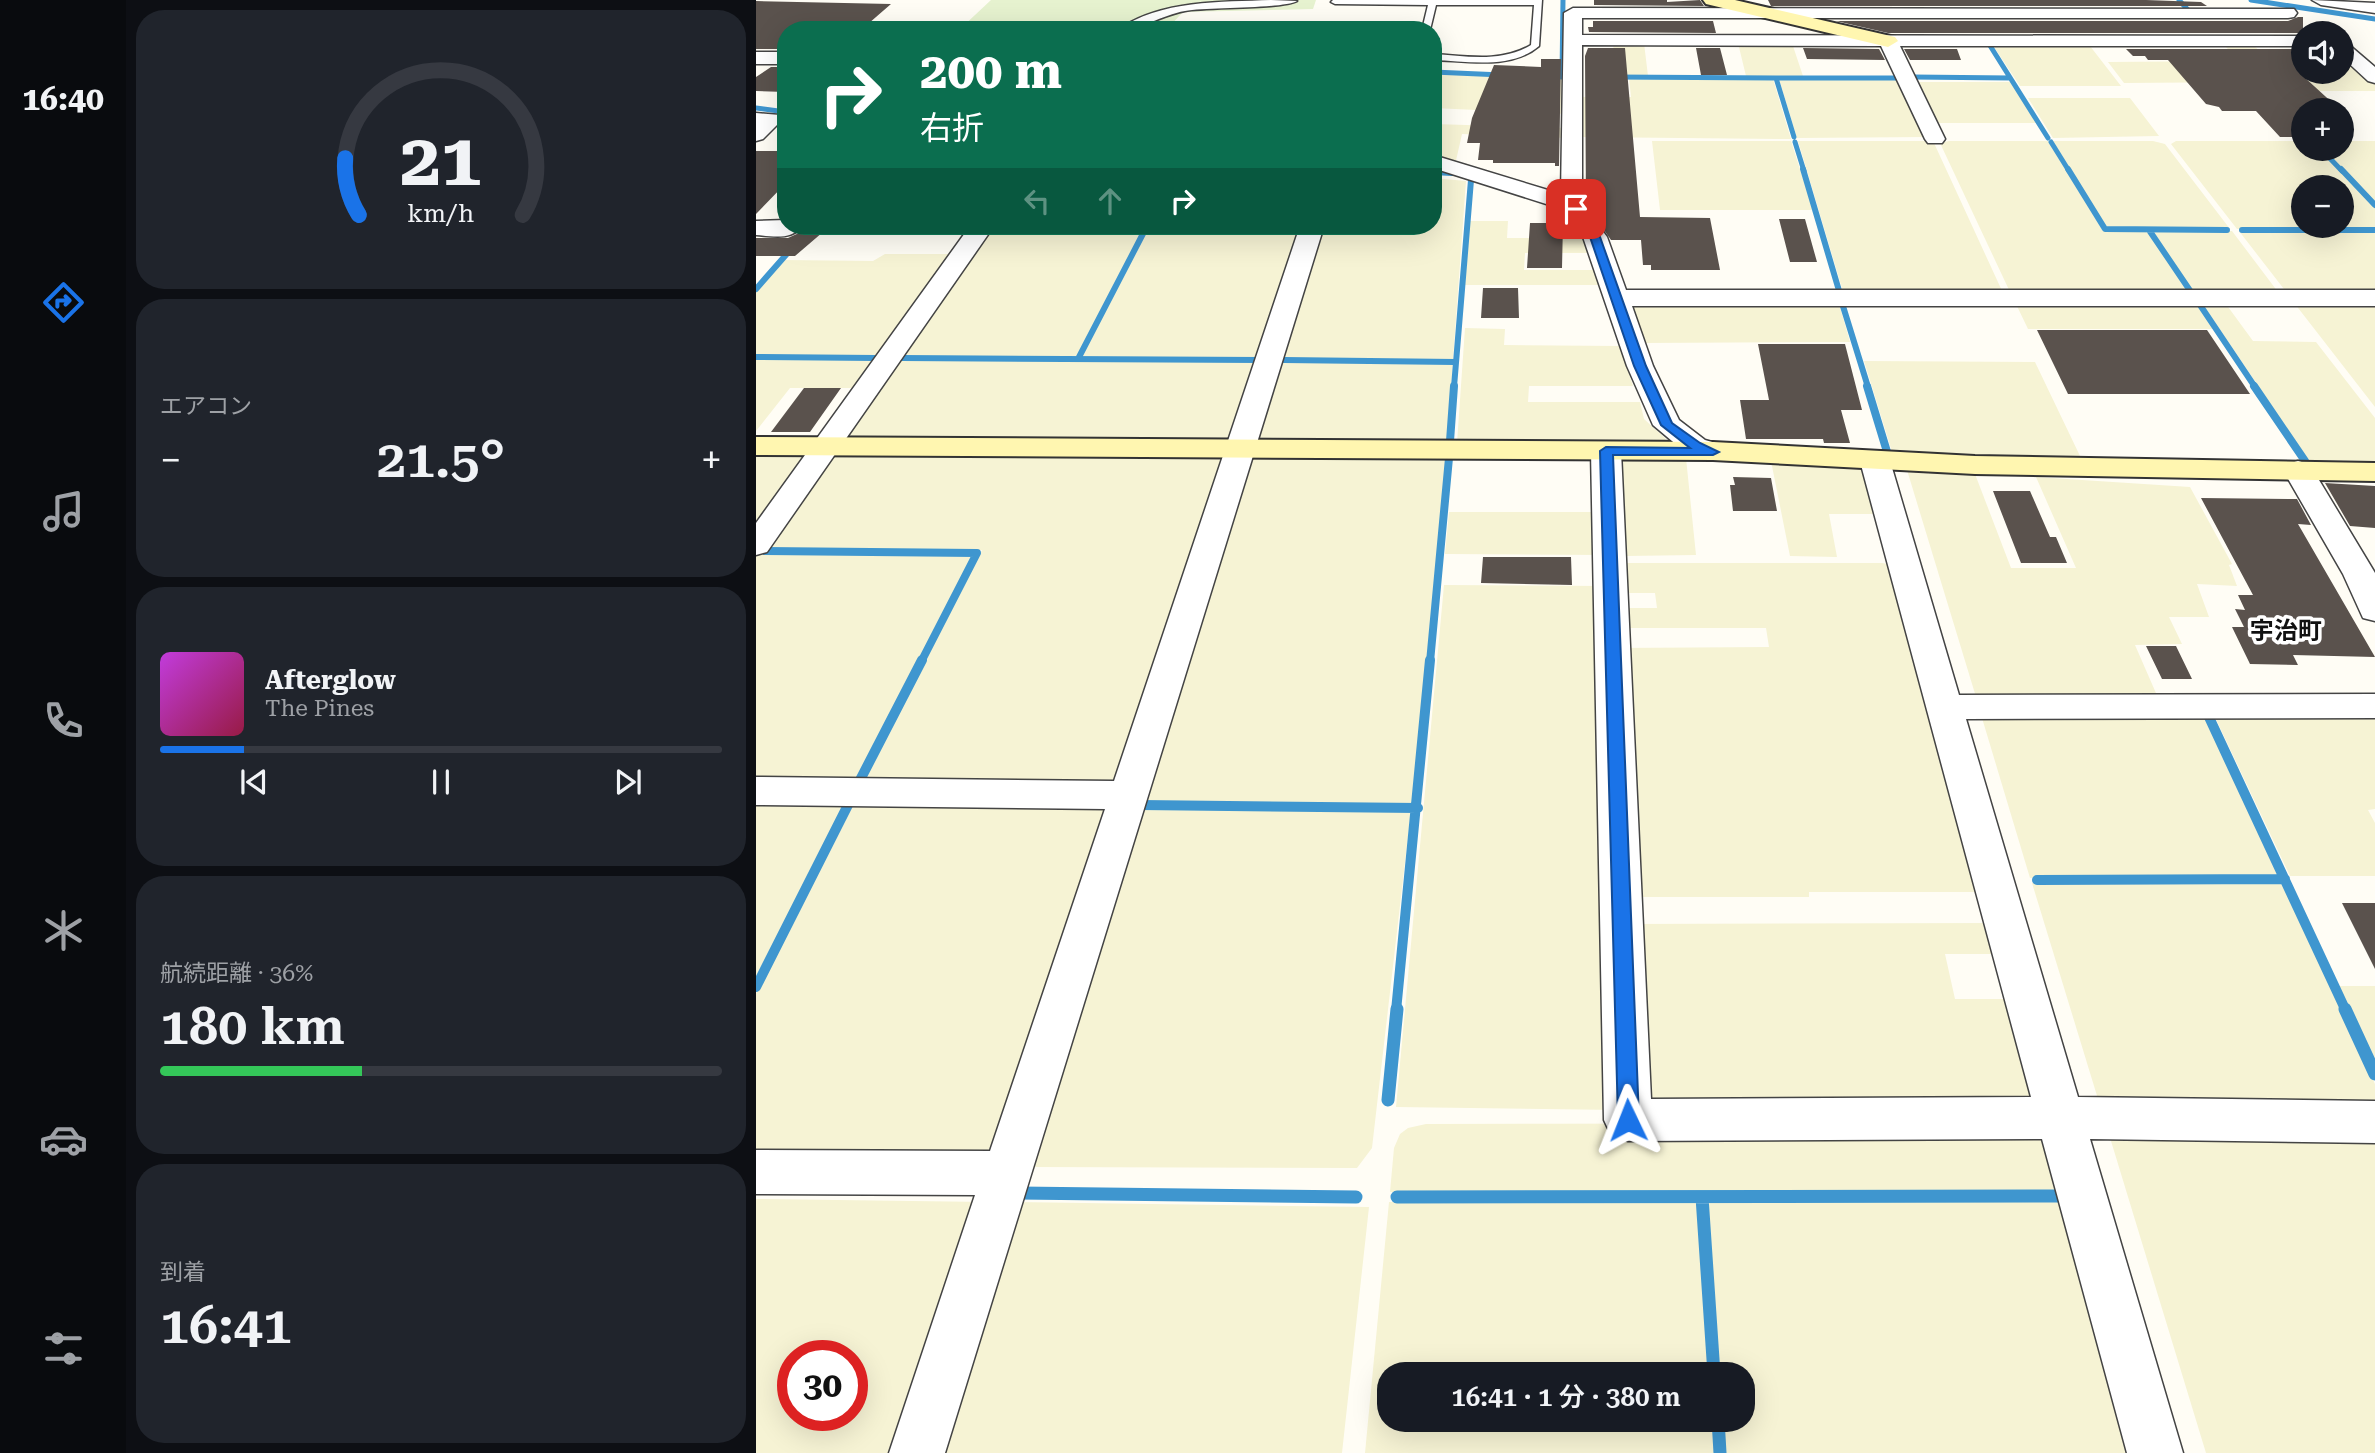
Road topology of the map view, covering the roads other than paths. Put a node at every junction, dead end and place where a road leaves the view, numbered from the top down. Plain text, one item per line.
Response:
1 (1712, 0) edge
2 (2210, 0) edge
3 (2321, 0) edge
4 (1293, 1) edge
5 (1335, 1) edge
6 (1433, 1) edge
7 (1538, 2) edge
8 (1573, 6) edge
9 (1975, 6) edge
10 (2375, 8) edge
11 (1767, 13) junction
12 (1138, 21) edge
13 (1328, 21) edge
14 (1428, 21) edge
15 (1573, 40) junction
16 (1888, 41) junction
17 (1998, 41) junction
18 (2291, 41) edge
19 (1442, 57) edge
20 (756, 58) edge
21 (777, 58) edge
22 (2354, 58) edge
23 (2373, 74) edge
24 (756, 119) edge
25 (756, 135) edge
26 (1935, 139) dead end
27 (1442, 164) edge
28 (1442, 176) edge
29 (1486, 177) junction
30 (1570, 204) junction
31 (756, 228) edge
32 (777, 229) edge
33 (976, 235) edge
34 (1309, 235) edge
35 (1615, 298) junction
36 (2375, 298) edge
37 (756, 446) edge
38 (826, 447) junction
39 (1240, 449) junction
40 (1606, 451) junction
41 (1713, 452) junction
42 (1875, 461) junction
43 (2298, 470) junction
44 (2375, 472) edge
45 (756, 545) edge
46 (2375, 611) edge
47 (2375, 706) edge
48 (1955, 707) junction
49 (756, 792) edge
50 (1129, 795) junction
51 (2074, 1118) junction
52 (2375, 1122) edge
53 (756, 1171) edge
54 (1008, 1173) junction
55 (917, 1453) edge
56 (2155, 1453) edge

1 - 11 street
2 - 9 street
3 - 10 street
4 - 12 lane
5 - 6 lane
5 - 13 lane
6 - 7 lane
6 - 14 lane
7 - 19 lane
8 - 11 street
8 - 15 street
9 - 11 street
9 - 17 street
11 - 16 street
15 - 16 street
15 - 30 street
16 - 17 street
16 - 26 street
17 - 18 street
20 - 21 street
22 - 23 street
24 - 25 street
27 - 29 street
28 - 29 street
29 - 30 street
30 - 35 street
31 - 32 street
33 - 38 street
34 - 39 street
35 - 36 street
35 - 41 street
37 - 38 street
38 - 39 street
38 - 45 street
39 - 40 street
39 - 50 street
40 - 41 street
40 - 51 street
41 - 42 street
42 - 43 street
42 - 48 street
43 - 44 street
43 - 46 street
47 - 48 street
48 - 51 street
49 - 50 street
50 - 54 street
51 - 52 street
51 - 56 street
53 - 54 street
54 - 55 street

